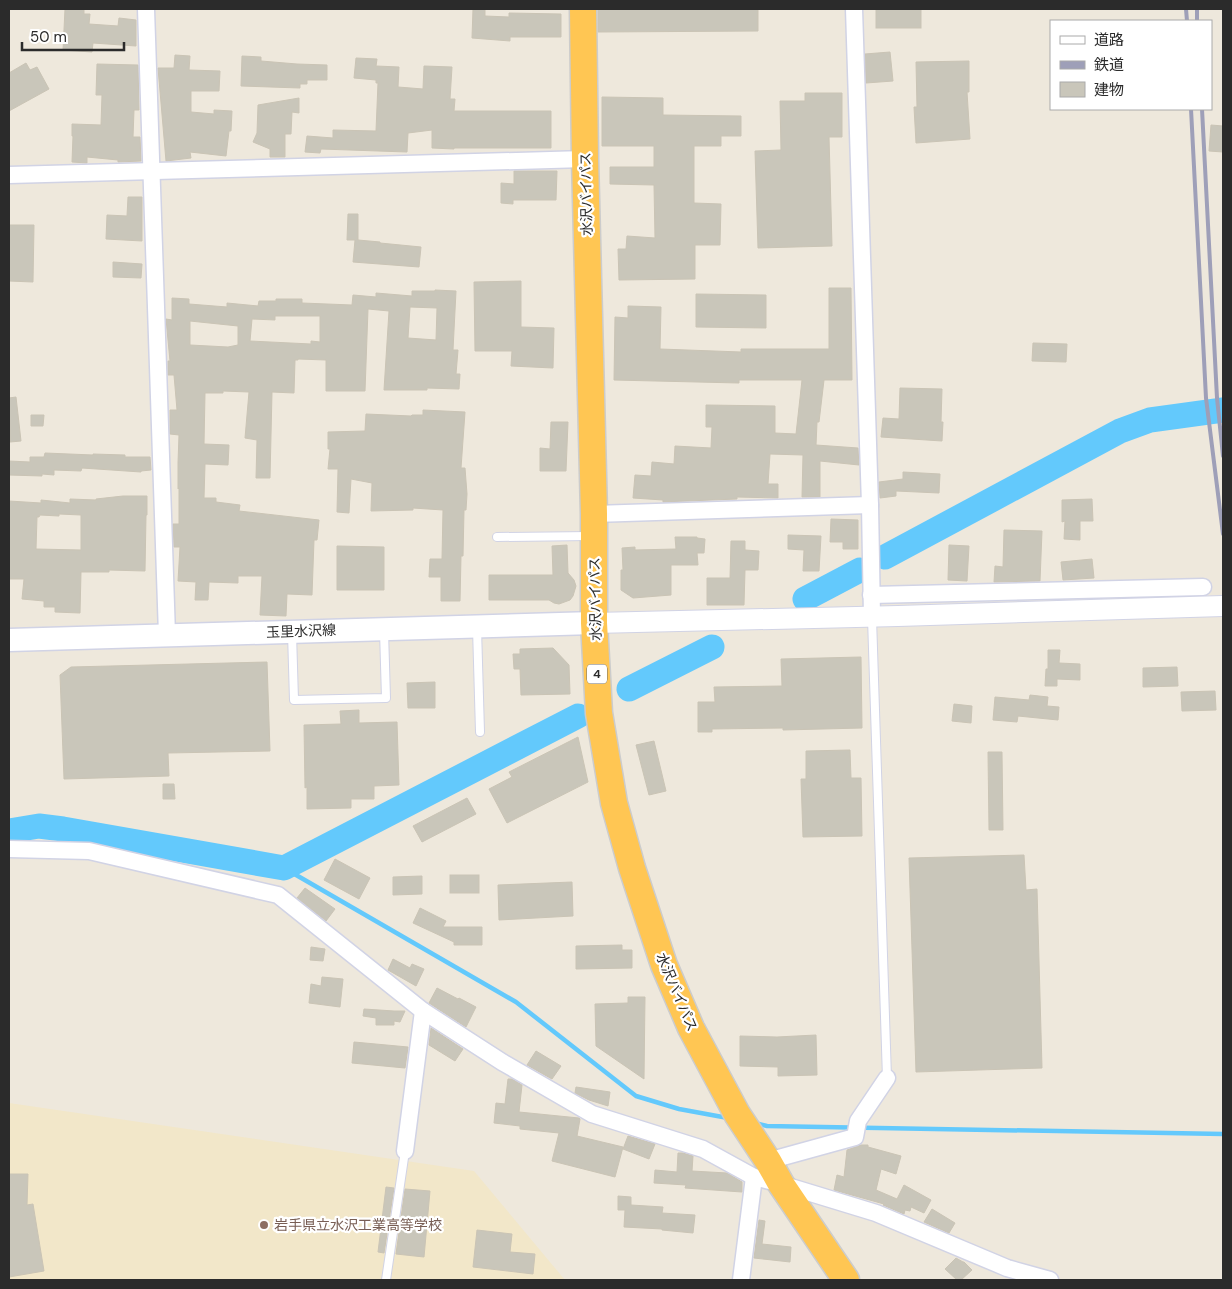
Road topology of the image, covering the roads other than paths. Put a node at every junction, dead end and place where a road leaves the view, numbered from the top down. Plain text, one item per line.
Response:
1 (146, 9) edge
2 (583, 9) edge
3 (854, 9) edge
4 (585, 159) junction
5 (151, 171) junction
6 (9, 175) edge
7 (870, 505) junction
8 (594, 525) junction
9 (496, 537) dead end
10 (1204, 587) dead end
11 (871, 595) junction
12 (1223, 606) edge
13 (872, 616) junction
14 (594, 623) junction
15 (477, 626) junction
16 (384, 629) junction
17 (292, 632) junction
18 (167, 635) junction
19 (9, 640) edge
20 (480, 732) dead end
21 (9, 849) edge
22 (423, 1011) junction
23 (887, 1078) joint
24 (405, 1152) joint
25 (761, 1169) junction
26 (781, 1184) junction
27 (386, 1280) edge
28 (742, 1280) edge
29 (846, 1280) edge
30 (1050, 1280) edge

1 - 5 street
2 - 4 highway, 水沢バイパス / 4
3 - 7 street
4 - 5 street
4 - 8 highway, 水沢バイパス / 4
5 - 6 street
5 - 18 street
7 - 8 street
7 - 11 street
8 - 9 lane
8 - 14 highway, 水沢バイパス / 4
10 - 11 street
11 - 13 street
12 - 13 street
13 - 14 street
13 - 23 lane
14 - 15 main road, 玉里水沢線
14 - 25 highway, 水沢バイパス / 4
15 - 16 main road, 玉里水沢線
15 - 20 lane
16 - 17 main road, 玉里水沢線
16 - 17 lane
17 - 18 main road, 玉里水沢線
18 - 19 main road, 玉里水沢線
21 - 22 street
22 - 24 street
22 - 25 street
23 - 25 street
24 - 27 lane
25 - 26 highway, 水沢バイパス / 4
25 - 28 street
26 - 29 highway, 水沢バイパス / 4
26 - 30 street

